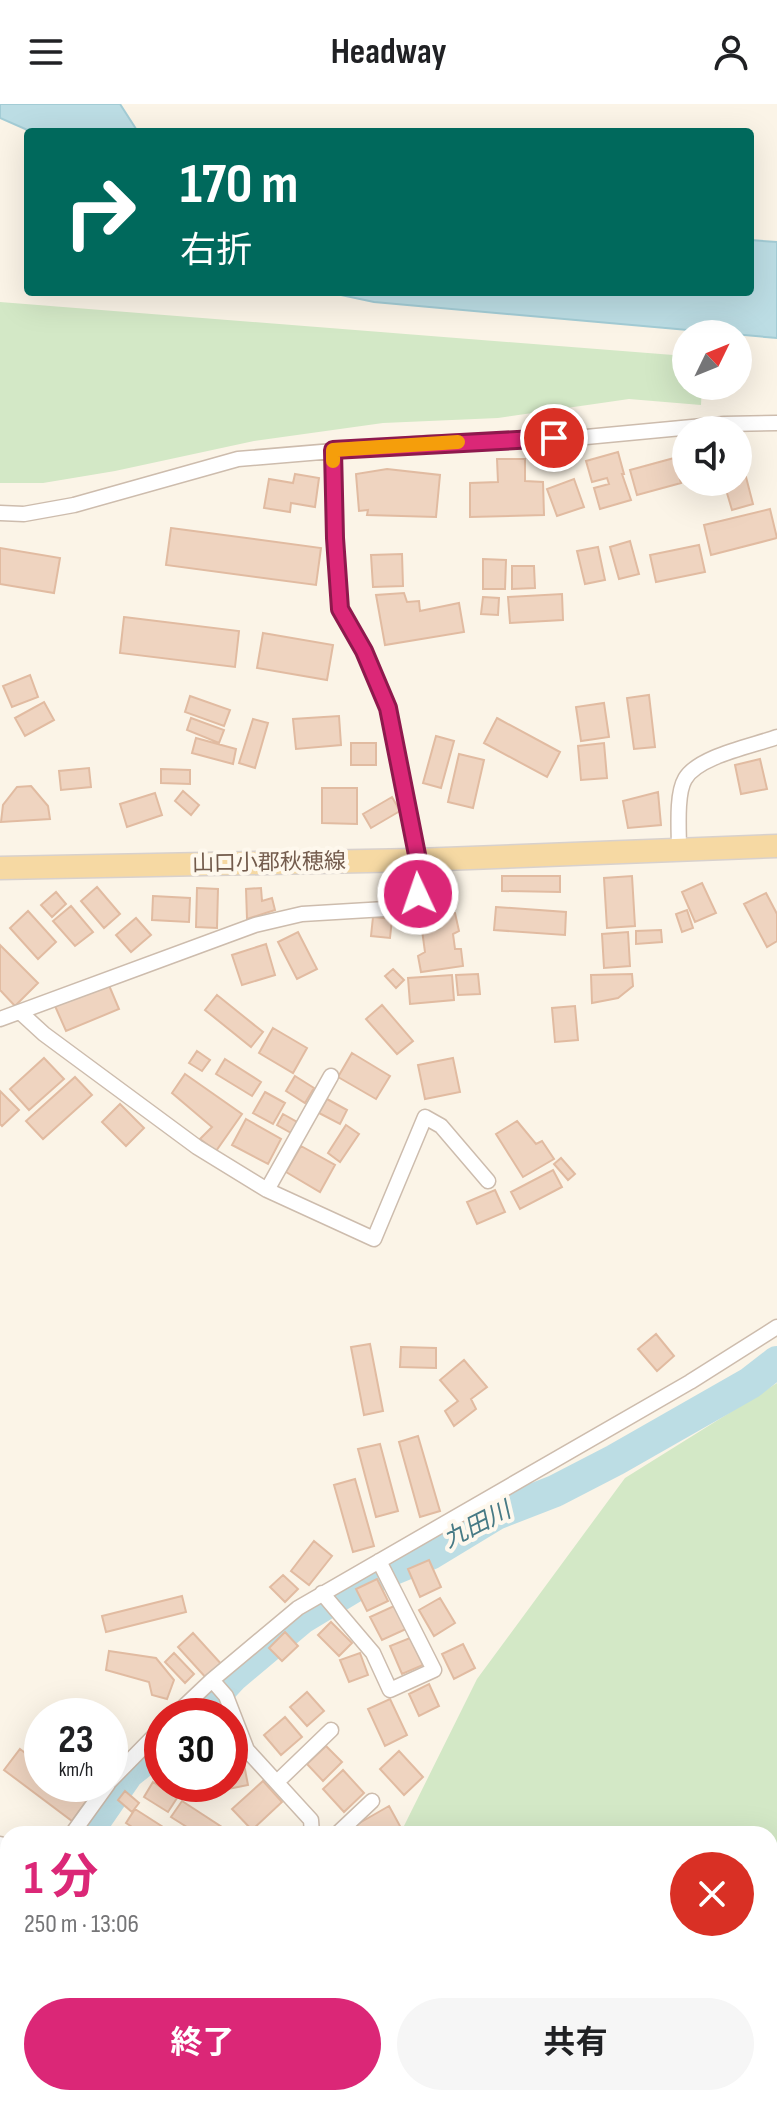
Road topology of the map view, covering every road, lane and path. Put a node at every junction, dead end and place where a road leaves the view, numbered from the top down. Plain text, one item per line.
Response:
1 (777, 423) edge
2 (333, 450) junction
3 (0, 513) edge
4 (777, 737) edge
5 (777, 846) edge
6 (679, 849) junction
7 (417, 860) junction
8 (0, 868) edge
9 (20, 1012) junction
10 (0, 1019) edge
11 (331, 1076) dead end
12 (488, 1181) dead end
13 (267, 1190) junction
14 (777, 1327) edge
15 (382, 1567) junction
16 (327, 1599) junction
17 (213, 1681) junction
18 (194, 1698) edge
19 (331, 1730) dead end
20 (144, 1747) edge
21 (128, 1763) edge
22 (277, 1782) junction
23 (372, 1801) dead end
24 (95, 1802) edge
25 (78, 1826) edge
26 (311, 1826) edge
27 (345, 1826) edge

1 - 2 street
2 - 3 street
2 - 7 street
4 - 6 street
5 - 6 main road, 山口小郡秋穂線
6 - 7 main road, 山口小郡秋穂線
7 - 8 main road, 山口小郡秋穂線
7 - 9 street
9 - 10 street
9 - 13 street
11 - 13 street
12 - 13 street
14 - 15 street
15 - 16 street
15 - 16 street
16 - 17 street
17 - 18 street
17 - 22 street
19 - 22 street
20 - 21 street
22 - 26 street
23 - 27 street
24 - 25 street

